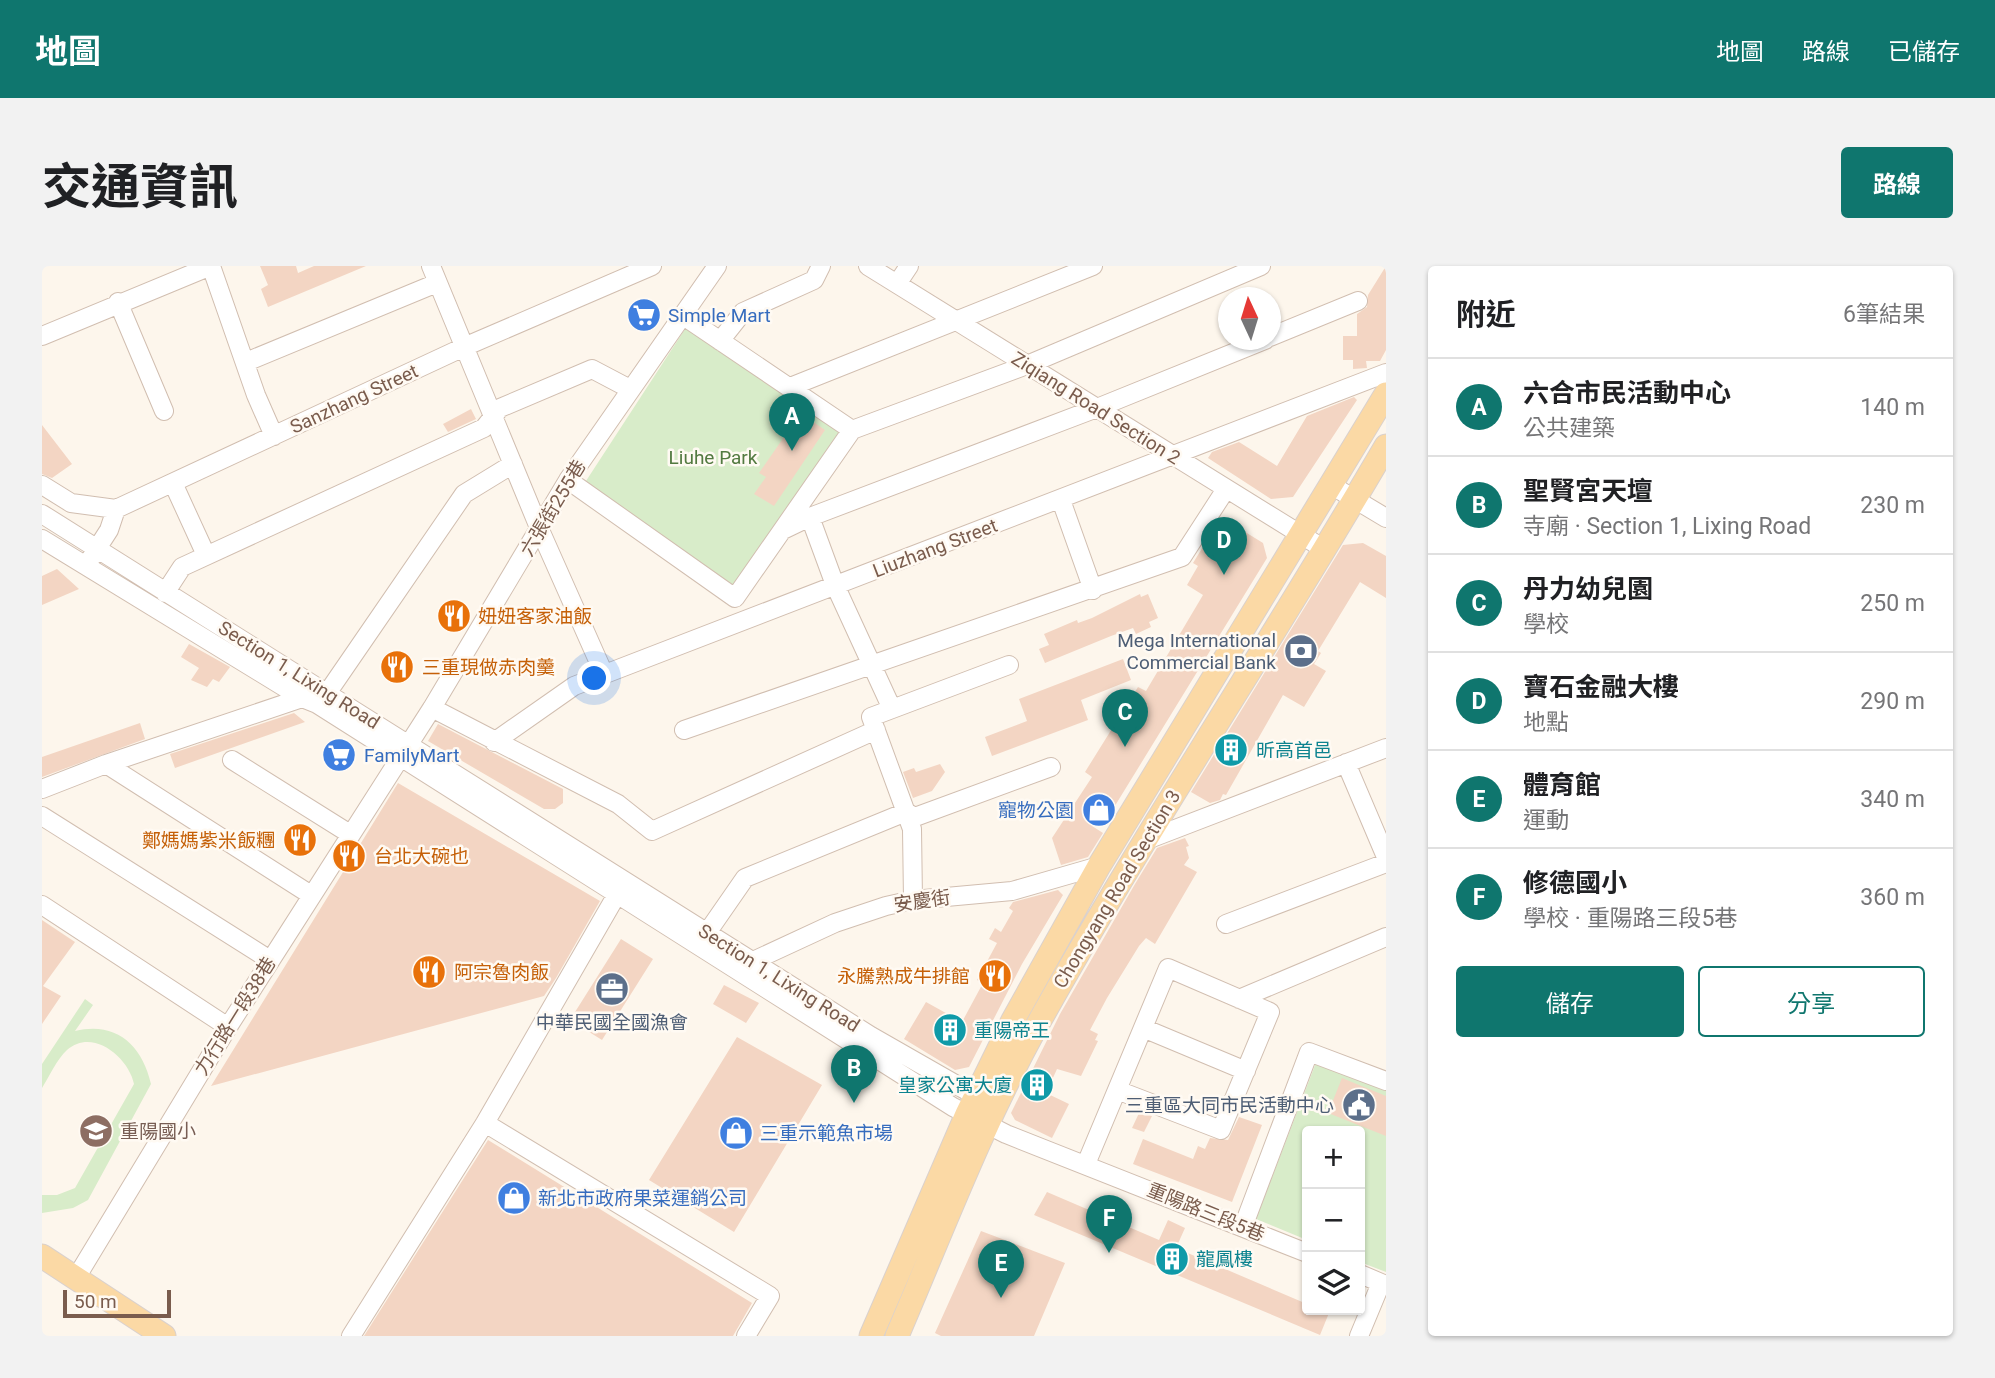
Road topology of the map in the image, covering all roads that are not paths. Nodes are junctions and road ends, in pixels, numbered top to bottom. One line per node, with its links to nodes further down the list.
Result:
1 (211, 266): 12 (street); 20 (street)
2 (652, 266): 18 (street, Sanzhang Street)
3 (717, 266): 13 (street, 六張街255巷)
4 (821, 266): 17 (street)
5 (868, 266): 10 (street, Ziqiang Road Section 2)
6 (909, 266): 10 (street)
7 (1093, 266): 14 (street)
8 (1261, 266): 21 (street)
9 (434, 274): 18 (street); 20 (street)
10 (897, 284): 14 (street, Ziqiang Road Section 2)
11 (1358, 301): 15 (street)
12 (118, 302): 16 (street); 27 (street)
13 (682, 315): 17 (street); 24 (street, 六張街255巷)
14 (953, 319): 21 (street, Ziqiang Road Section 2); 23 (street)
15 (1281, 332)
16 (42, 336)
17 (720, 341): 23 (street)
18 (464, 347): 28 (street); 30 (street, Sanzhang Street)
19 (1240, 350): 26 (street)
20 (246, 362): 30 (street)
21 (1027, 365): 26 (street, Ziqiang Road Section 2); 29 (street)
22 (1386, 373): 32 (street, Liuzhang Street)
23 (790, 387): 29 (street)
24 (630, 389): 28 (street); 34 (street, 六張街255巷)
25 (1386, 394): 37 (main road, Chongyang Road Section 3)
26 (1097, 408): 32 (street, Ziqiang Road Section 2); 43 (street)
27 (164, 411)
28 (492, 418): 33 (street); 51 (street)
29 (852, 430): 46 (street)
30 (274, 436): 35 (street, Sanzhang Street)
31 (1386, 446): 39 (main road, Chongyang Road Section 3)
32 (1174, 456): 38 (street, Ziqiang Road Section 2); 40 (street, Liuzhang Street)
33 (513, 464): 45 (street); 59 (street)
34 (568, 480): 45 (street, 六張街255巷); 46 (street)
35 (173, 483): 41 (street, Sanzhang Street); 51 (street)
36 (42, 485): 41 (street)
37 (1331, 485): 39 (street); 47 (main road, Chongyang Road Section 3)
38 (1226, 489): 47 (street, Ziqiang Road Section 2); 54 (street)
39 (1355, 499): 44 (street); 50 (main road, Chongyang Road Section 3)
40 (1061, 500): 53 (street, Liuzhang Street); 54 (street)
41 (116, 509): 49 (street)
42 (42, 514): 49 (street, Section 1, Lixing Road)
43 (810, 517): 46 (street); 53 (street)
44 (1386, 518)
45 (540, 530): 58 (street); 61 (street, 六張街255巷)
46 (783, 530)
47 (1300, 535): 50 (street, Ziqiang Road Section 2); 80 (main road, Chongyang Road Section 3)
48 (42, 539): 52 (street, Section 1, Lixing Road)
49 (96, 549): 52 (street); 55 (street, Section 1, Lixing Road)
50 (1324, 549): 77 (main road, Chongyang Road Section 3)
51 (206, 555): 55 (street)
52 (86, 565): 60 (street, Section 1, Lixing Road)
53 (835, 585): 57 (street); 58 (street, Liuzhang Street)
54 (1093, 590): 57 (street)
55 (165, 593): 59 (street, Section 1, Lixing Road)
56 (1009, 665): 62 (street)
57 (873, 667): 62 (street); 64 (street)
58 (604, 674): 65 (street, Liuzhang Street)
59 (328, 692): 67 (street, Section 1, Lixing Road)
60 (302, 698): 67 (street, Section 1, Lixing Road); 70 (street)
61 (432, 708): 65 (street); 67 (street, 六張街255巷)
62 (892, 709): 63 (street)
63 (874, 723): 65 (street); 73 (street)
64 (684, 730)
65 (494, 742)
66 (1386, 748): 69 (street)
67 (403, 750): 76 (street, 力行路一段38巷); 82 (street, Section 1, Lixing Road); 87 (street, Section 1, Lixing Road)
68 (232, 760): 76 (street)
69 (1346, 763): 75 (street); 77 (street)
70 (106, 764): 72 (street); 81 (street)
71 (1051, 767): 73 (street)
72 (42, 789)
73 (906, 812): 83 (street); 87 (street)
74 (42, 816): 88 (street)
75 (1381, 830): 78 (street)
76 (350, 834): 81 (street, 力行路一段38巷)
77 (1144, 841): 98 (main road, Chongyang Road Section 3)
78 (1386, 857)
79 (1386, 863): 85 (street)
80 (1099, 866): 83 (street, 安慶街); 96 (main road, Chongyang Road Section 3)
81 (312, 895): 88 (street, 力行路一段38巷)
82 (616, 897): 87 (street, Section 1, Lixing Road); 97 (street)
83 (913, 900): 89 (street, 安慶街)
84 (42, 905): 91 (street)
85 (1226, 924)
86 (1386, 937): 90 (street)
87 (703, 939): 89 (street, Section 1, Lixing Road); 96 (street, Section 1, Lixing Road)
88 (270, 960): 91 (street, 力行路一段38巷)
89 (753, 961): 96 (street, Section 1, Lixing Road)
90 (1240, 999): 92 (street); 93 (street)
91 (228, 1027): 104 (street, 力行路一段38巷)
92 (1143, 1028): 93 (street); 95 (street)
93 (1246, 1071): 95 (street)
94 (1386, 1081): 100 (street)
95 (1117, 1090): 99 (street)
96 (972, 1105): 98 (street); 109 (main road, Chongyang Road Section 3)
97 (485, 1123): 107 (street); 108 (street)
98 (988, 1125): 99 (street, 重陽路三段5巷); 110 (main road, Chongyang Road Section 3)
99 (1086, 1164): 100 (street, 重陽路三段5巷)
100 (1243, 1227): 101 (street, 重陽路三段5巷)
101 (1305, 1252)
102 (42, 1256): 104 (main road)
103 (1365, 1276): 105 (street)
104 (76, 1278): 106 (main road)
105 (1384, 1284): 111 (street)
106 (164, 1336)
107 (351, 1336)
108 (746, 1336)
109 (871, 1336)
110 (897, 1336)
111 (1359, 1336)

